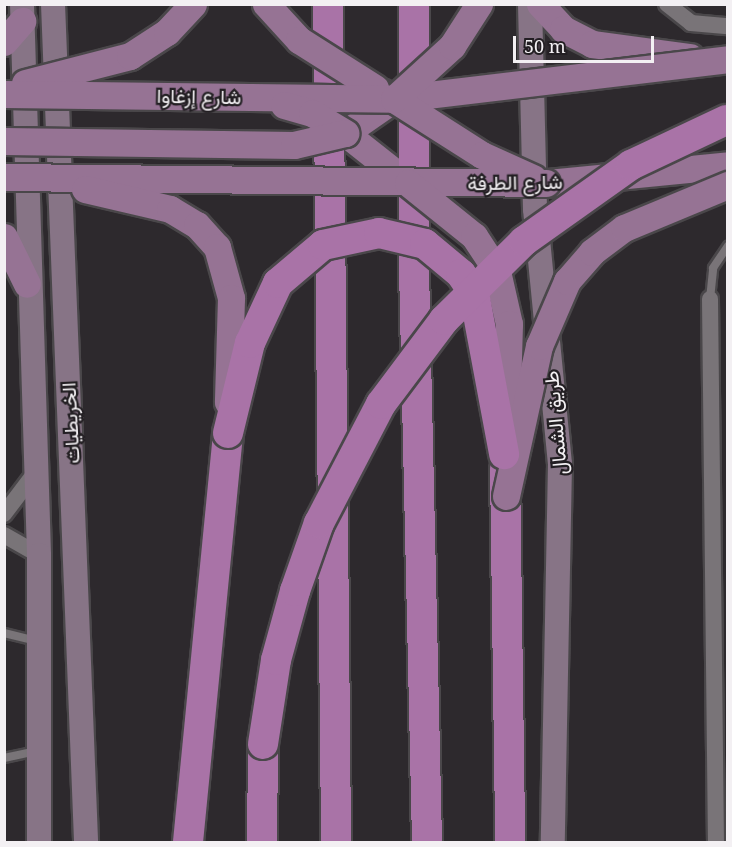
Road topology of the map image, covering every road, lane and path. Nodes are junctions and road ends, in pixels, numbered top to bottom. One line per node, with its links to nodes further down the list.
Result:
1 (53, 4): 43 (main road, الخريطيات)
2 (193, 4): 14 (main road, bridge)
3 (266, 4): 17 (main road, bridge)
4 (328, 4): 46 (highway)
5 (414, 4): 47 (highway)
6 (478, 4): 17 (main road, bridge)
7 (530, 4): 49 (main road, طريق الشمال)
8 (540, 4): 13 (main road, bridge)
9 (667, 4): 11 (street)
10 (22, 13): 12 (main road); 29 (main road, الخريطيات)
11 (728, 26)
12 (4, 42)
13 (728, 59): 17 (main road, bridge)
14 (4, 87)
15 (4, 94): 16 (main road, شارع إزغاوا, bridge)
16 (233, 97): 17 (main road, شارع إزغاوا, bridge); 19 (main road, bridge)
17 (394, 99): 19 (main road); 25 (main road, bridge)
18 (728, 120): 45 (highway, bridge)
19 (345, 133): 20 (main road, bridge); 24 (main road)
20 (4, 141)
21 (728, 165): 25 (main road, شارع الطرفة, bridge)
22 (4, 177): 23 (main road, bridge)
23 (34, 177): 24 (main road, شارع الطرفة, bridge); 31 (main road, bridge)
24 (408, 183): 25 (main road, شارع الطرفة, bridge); 32 (main road, bridge)
25 (546, 183)
26 (728, 185): 34 (main road, bridge)
27 (4, 237): 29 (main road)
28 (728, 246): 30 (lane)
29 (27, 284): 33 (main road, الخريطيات)
30 (710, 299): 50 (street)
31 (228, 433): 32 (highway, bridge); 44 (highway)
32 (504, 454): 34 (highway, bridge)
33 (36, 472): 35 (street, الخريطيات); 37 (main road, الخريطيات)
34 (506, 496): 48 (highway)
35 (4, 514)
36 (4, 535): 37 (street)
37 (39, 555): 39 (main road, الخريطيات)
38 (4, 633): 39 (lane)
39 (37, 642): 40 (main road, الخريطيات)
40 (40, 750): 41 (lane); 42 (main road, الخريطيات)
41 (4, 758)
42 (39, 843)
43 (86, 843)
44 (188, 843)
45 (262, 843)
46 (336, 843)
47 (427, 843)
48 (510, 843)
49 (553, 843)
50 (716, 843)

